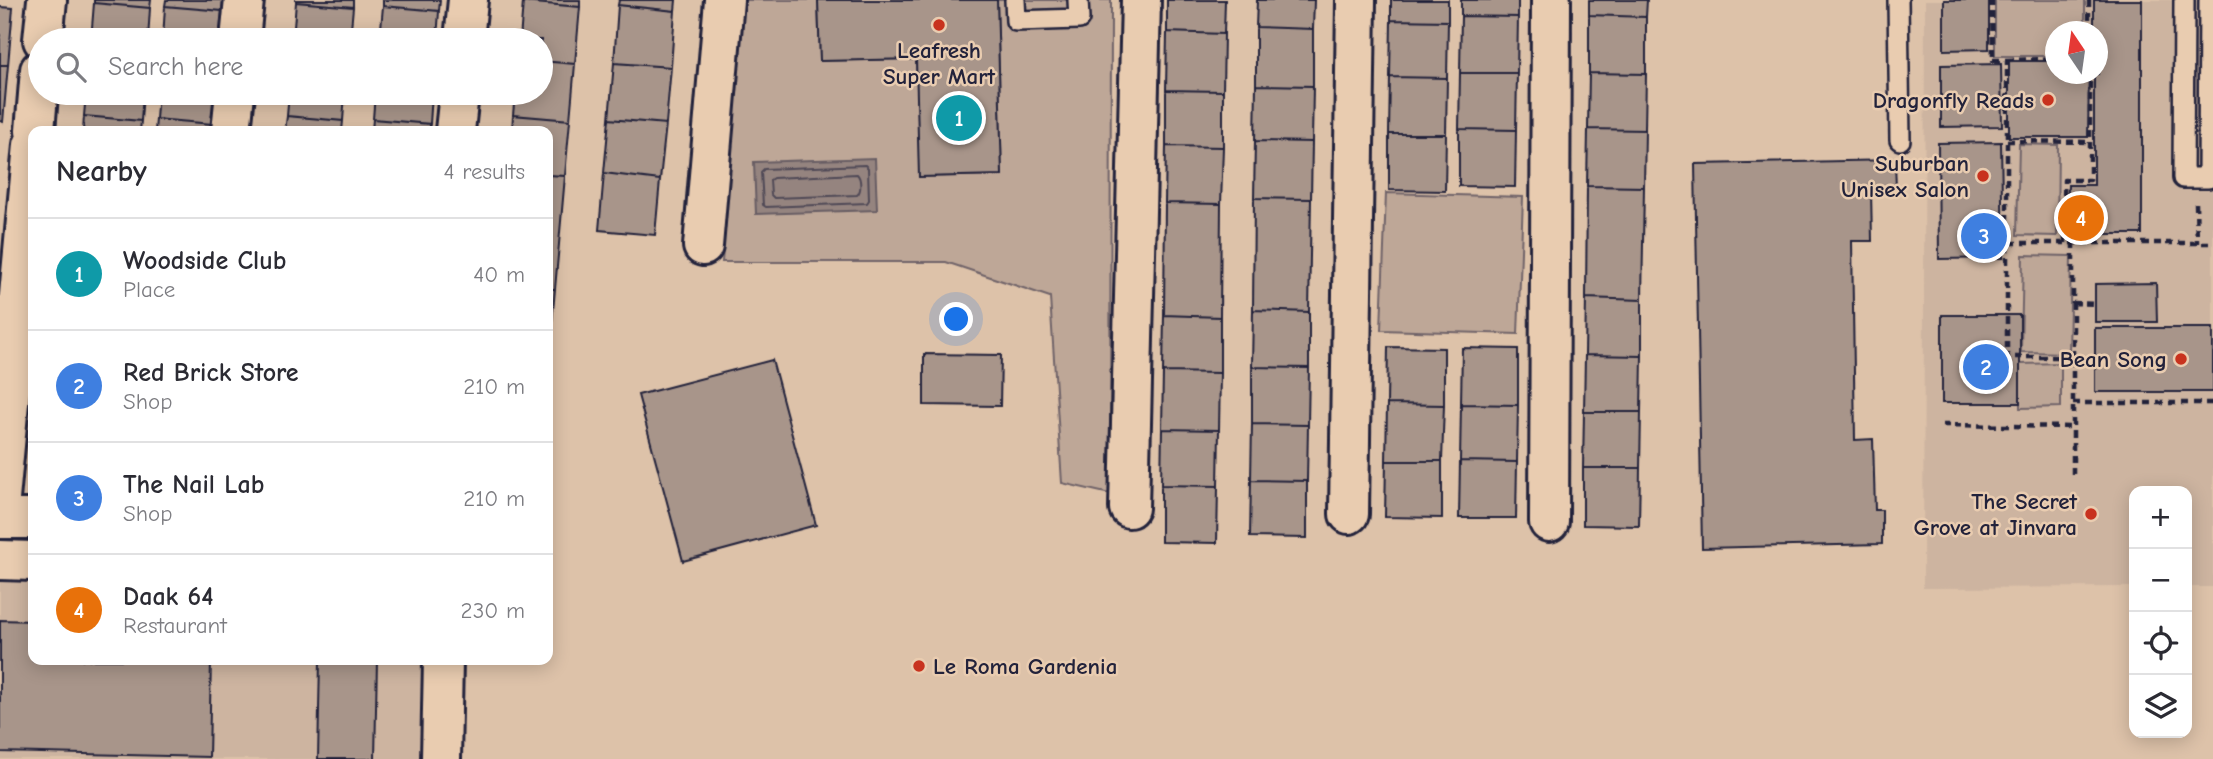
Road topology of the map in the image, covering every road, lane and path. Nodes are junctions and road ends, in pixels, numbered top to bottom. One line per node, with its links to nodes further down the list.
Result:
1 (47, 0): 16 (street)
2 (244, 0): 17 (street)
3 (468, 0): 18 (street)
4 (724, 0): 38 (street)
5 (1016, 0): 6 (lane)
6 (1078, 0)
7 (1141, 0): 48 (street)
8 (1356, 0): 49 (street)
9 (1551, 0): 52 (street)
10 (1898, 0): 28 (lane)
11 (1993, 0): 20 (path)
12 (2089, 0): 15 (path)
13 (2184, 0): 31 (lane)
14 (2208, 0): 31 (lane)
15 (2089, 21)
16 (44, 28)
17 (241, 28)
18 (465, 28)
19 (2045, 59): 20 (path)
20 (2007, 60): 29 (path)
21 (2090, 84): 30 (path)
22 (37, 105): 25 (street)
23 (233, 105): 26 (street)
24 (458, 105): 27 (street)
25 (34, 126)
26 (231, 126)
27 (456, 126)
28 (1899, 140)
29 (2007, 141): 30 (path); 33 (path)
30 (2090, 142): 34 (path)
31 (2196, 178): 37 (path)
32 (28, 199): 47 (street)
33 (2007, 243): 34 (path); 41 (path)
34 (2064, 243): 36 (path)
35 (2213, 243): 37 (path)
36 (2073, 244): 37 (path); 39 (path)
37 (2197, 244)
38 (703, 246)
39 (2073, 303): 40 (path); 41 (path)
40 (2096, 304)
41 (2073, 357): 43 (path)
42 (2213, 403): 43 (path)
43 (2073, 404): 45 (path)
44 (1942, 425): 45 (path)
45 (2073, 427): 46 (path)
46 (2073, 474)
47 (0, 499)
48 (1129, 508)
49 (1349, 514)
50 (0, 519): 51 (street)
51 (28, 519)
52 (1549, 522)
53 (0, 560): 54 (street)
54 (28, 561)
55 (443, 665): 56 (street)
56 (441, 759)

